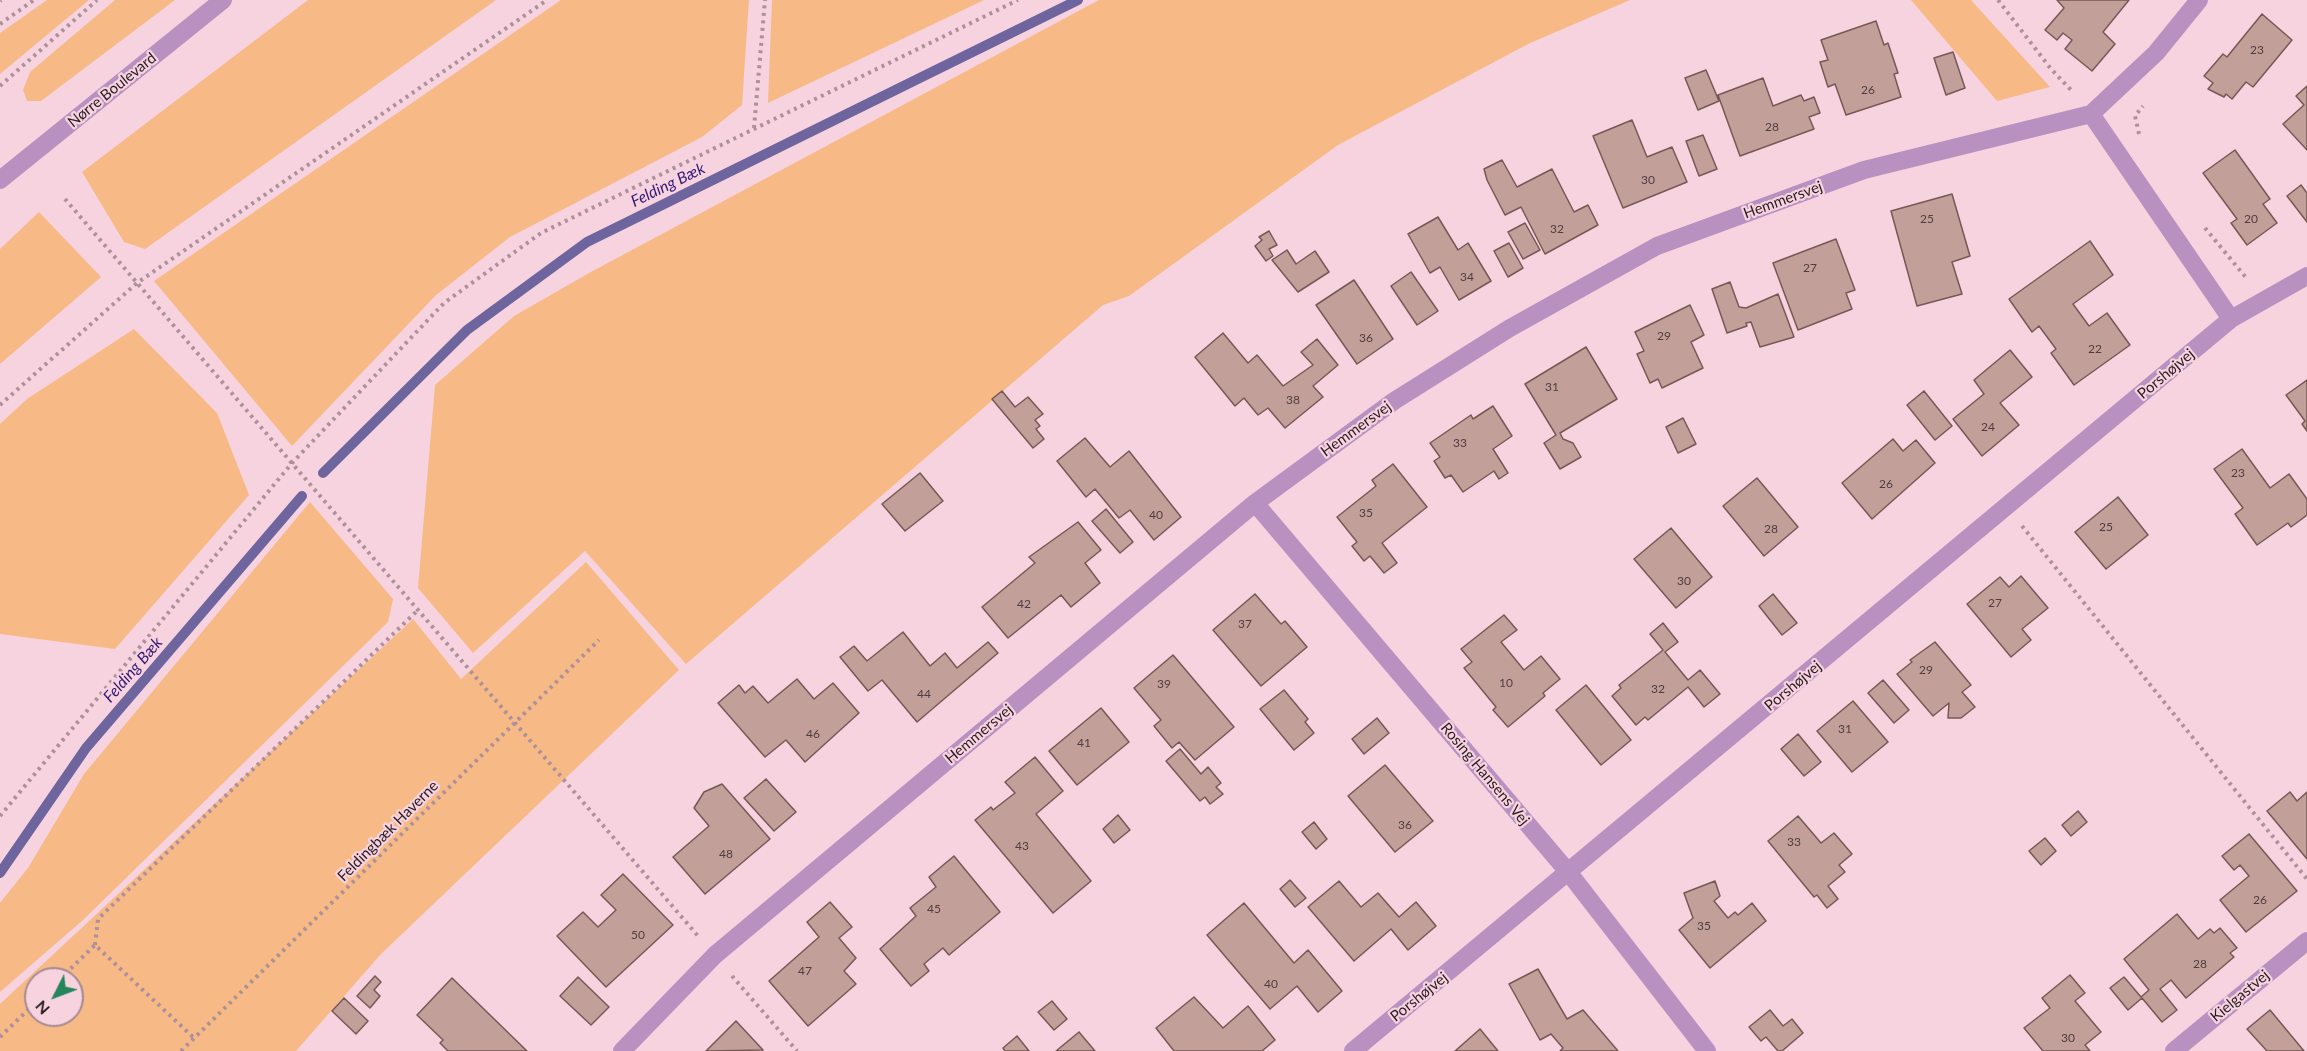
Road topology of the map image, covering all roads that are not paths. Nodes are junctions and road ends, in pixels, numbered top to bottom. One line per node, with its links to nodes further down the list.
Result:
1 (224, 0): 4 (street, Nørre Boulevard)
2 (2199, 0): 3 (street, Hemmersvej)
3 (2091, 114): 6 (street); 7 (street, Hemmersvej)
4 (0, 180)
5 (2307, 276): 6 (street, Porshøjvej)
6 (2231, 319): 8 (street, Porshøjvej)
7 (1255, 503): 8 (street, Rosing Hansens Vej); 10 (street, Hemmersvej)
8 (1569, 873): 11 (street, Porshøjvej); 12 (street, Rosing Hansens Vej)
9 (2307, 940): 13 (street, Kielgastvej)
10 (622, 1051)
11 (1353, 1051)
12 (1707, 1051)
13 (2174, 1051)

